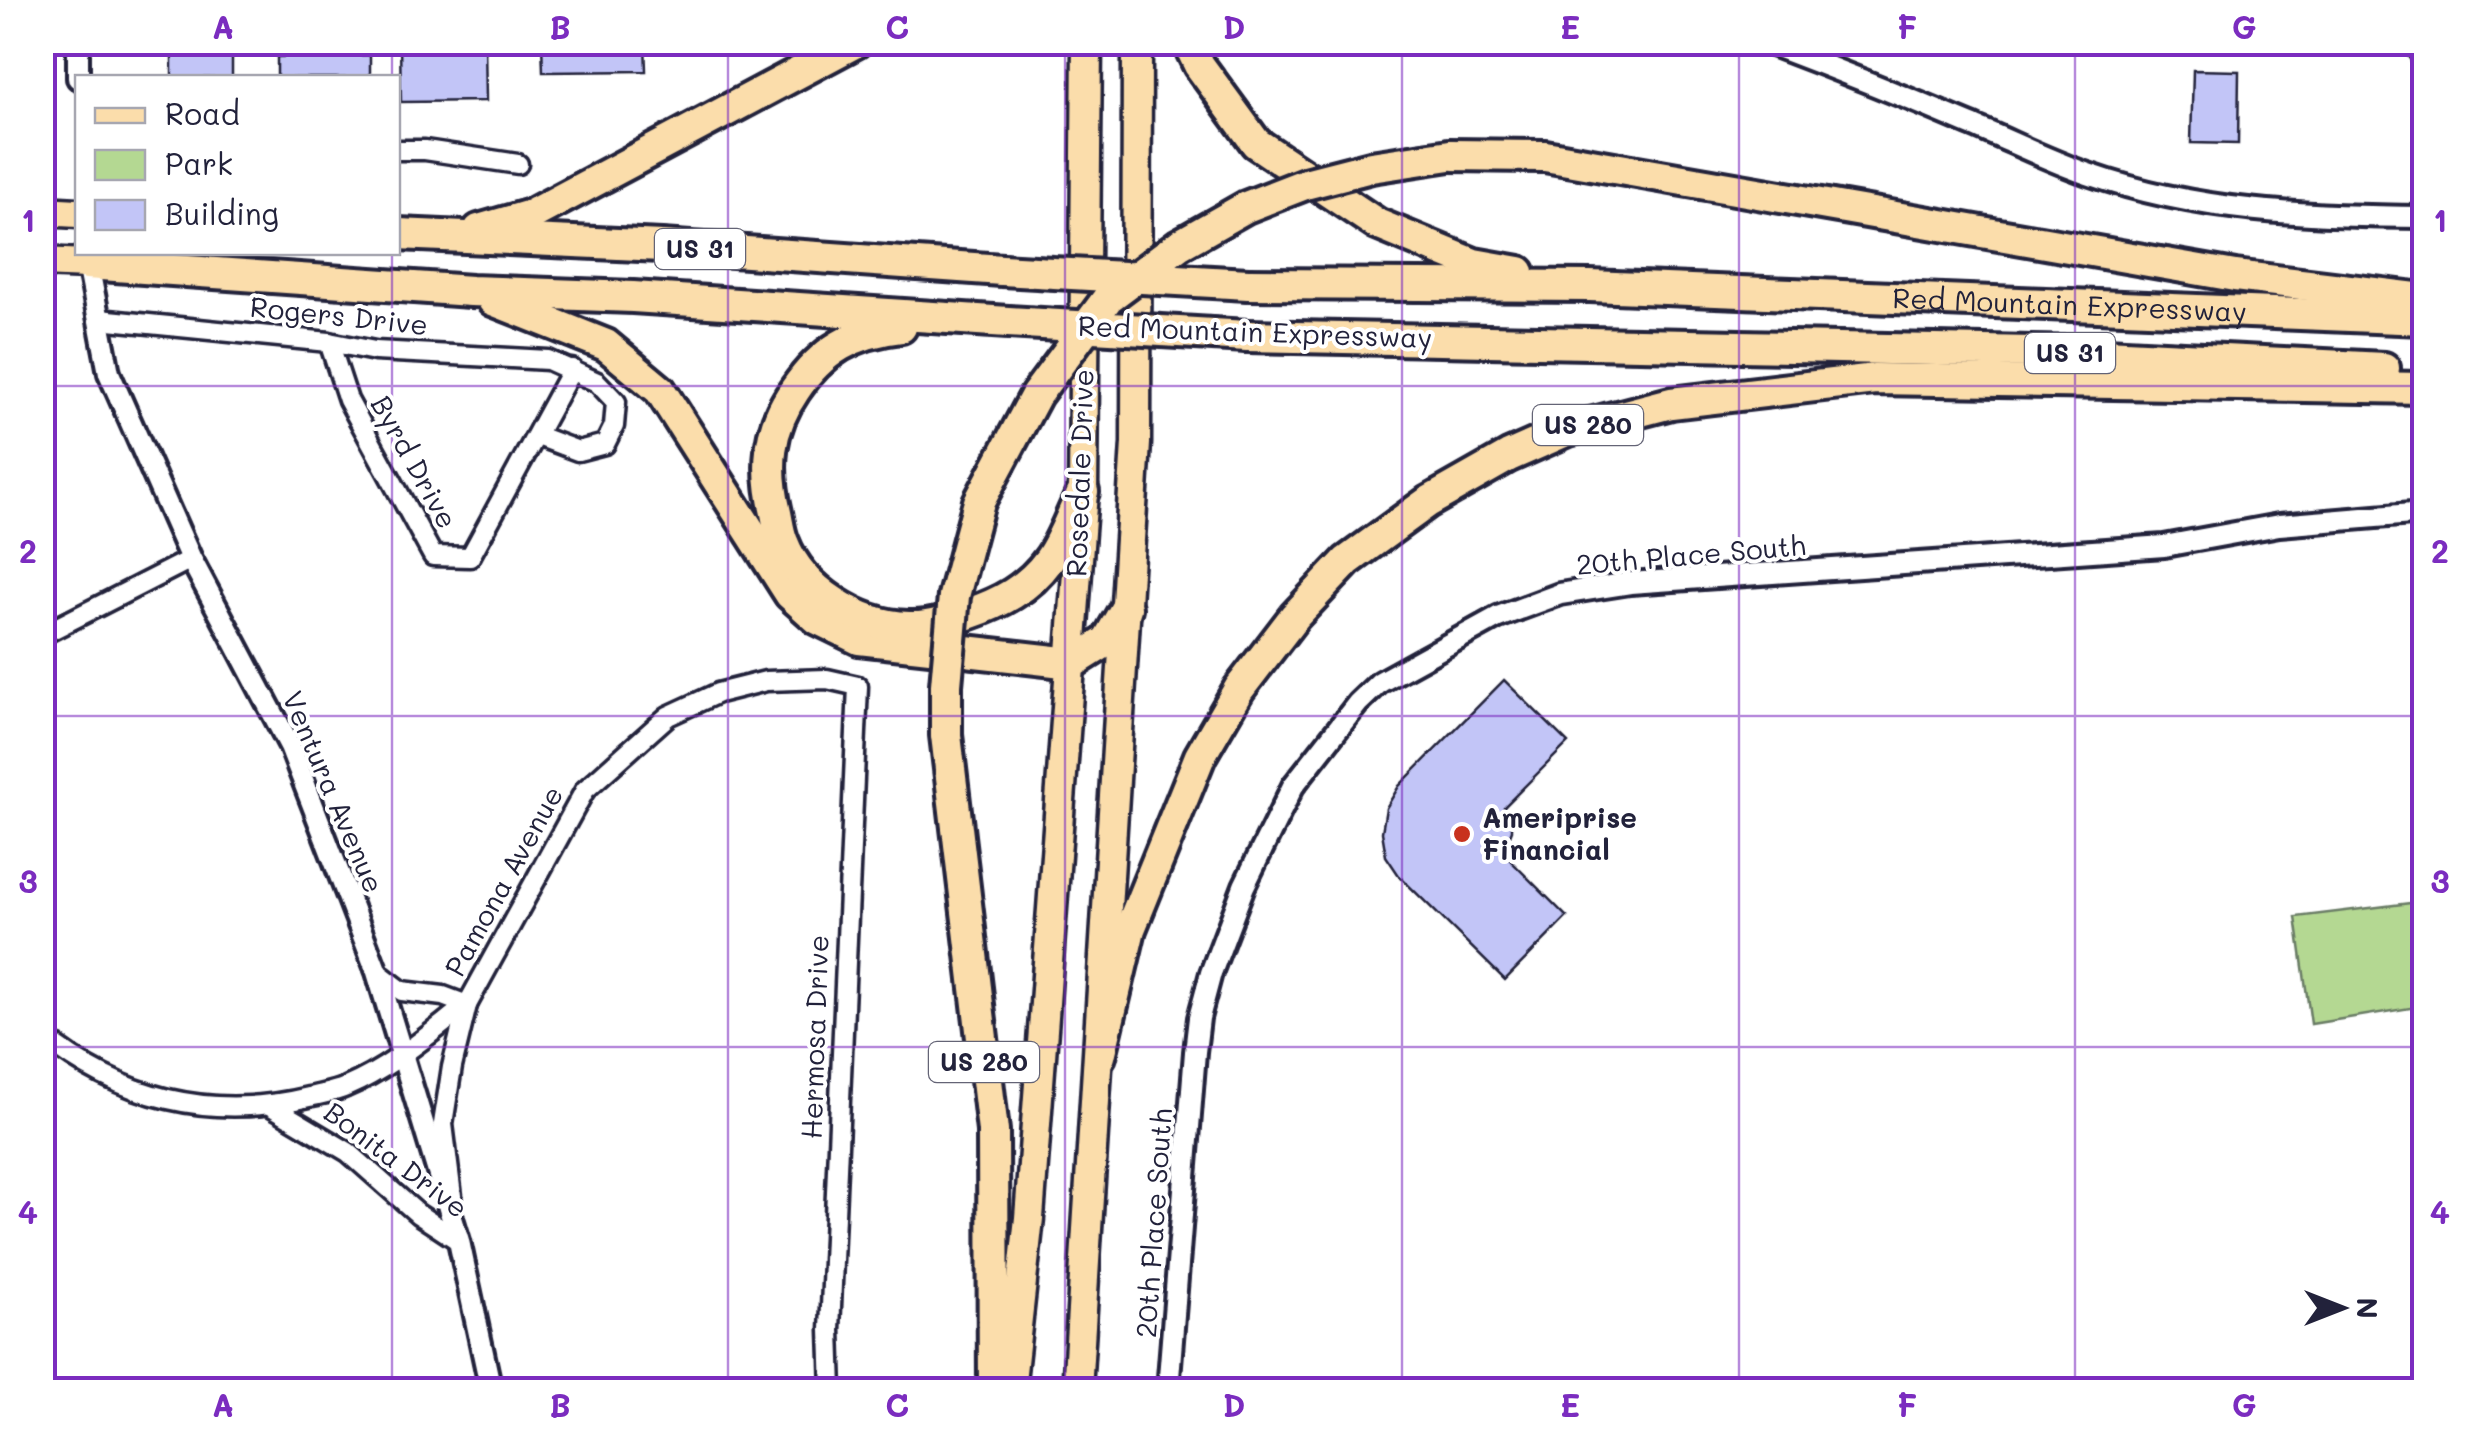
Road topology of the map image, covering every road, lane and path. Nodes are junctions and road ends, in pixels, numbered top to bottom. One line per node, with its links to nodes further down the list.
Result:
1 (78, 42): 7 (street)
2 (856, 42): 14 (highway)
3 (1088, 42): 28 (main road, Rosedale Drive)
4 (1137, 42): 31 (main road, Rosedale Drive)
5 (1188, 42): 17 (highway)
6 (1764, 42): 12 (street)
7 (78, 75)
8 (400, 150): 9 (street)
9 (518, 164)
10 (42, 211): 11 (main road)
11 (75, 212)
12 (2424, 217)
13 (400, 234): 14 (highway, Red Mountain Expressway / US 31)
14 (456, 237): 17 (highway, Red Mountain Expressway / US 31, bridge)
15 (86, 258): 16 (main road, US 31); 18 (highway, Red Mountain Expressway / US 31); 20 (street, Ventura Avenue)
16 (42, 262)
17 (1590, 286): 21 (highway, Red Mountain Expressway / US 31)
18 (471, 291): 22 (highway, Red Mountain Expressway / US 31); 33 (highway)
19 (2424, 299): 44 (highway, US 280, bridge)
20 (98, 319): 23 (street, Rogers Drive); 30 (street, Ventura Avenue)
21 (2424, 319)
22 (975, 320): 25 (highway, Red Mountain Expressway / US 31, bridge); 28 (highway)
23 (329, 342): 24 (street, Rogers Drive); 27 (street, Byrd Drive)
24 (572, 369): 27 (street, Byrd Drive); 27 (street)
25 (2424, 370)
26 (2424, 388): 39 (highway, US 280)
27 (538, 436)
28 (1082, 492): 33 (main road, Rosedale Drive)
29 (2424, 513): 47 (street, 20th Place South)
30 (191, 559): 32 (street); 35 (street, Ventura Avenue)
31 (1126, 608): 33 (highway); 39 (main road, Rosedale Drive)
32 (42, 635)
33 (1072, 663): 45 (main road, Rosedale Drive)
34 (858, 686): 36 (street, Pamona Avenue); 43 (street, Hermosa Drive)
35 (377, 972): 36 (street, Pamona Avenue); 38 (street, Ventura Avenue)
36 (468, 1005): 38 (street, Pamona Avenue); 41 (street, Pamona Avenue)
37 (42, 1035): 40 (street, Bonita Drive)
38 (401, 1056): 40 (street, Bonita Drive); 41 (street, Ventura Avenue)
39 (1100, 1056): 46 (main road, US 280)
40 (271, 1106): 41 (street, Bonita Drive)
41 (458, 1241): 42 (street, Bonita Drive)
42 (491, 1390)
43 (832, 1390)
44 (994, 1390)
45 (1010, 1390)
46 (1078, 1390)
47 (1168, 1390)

